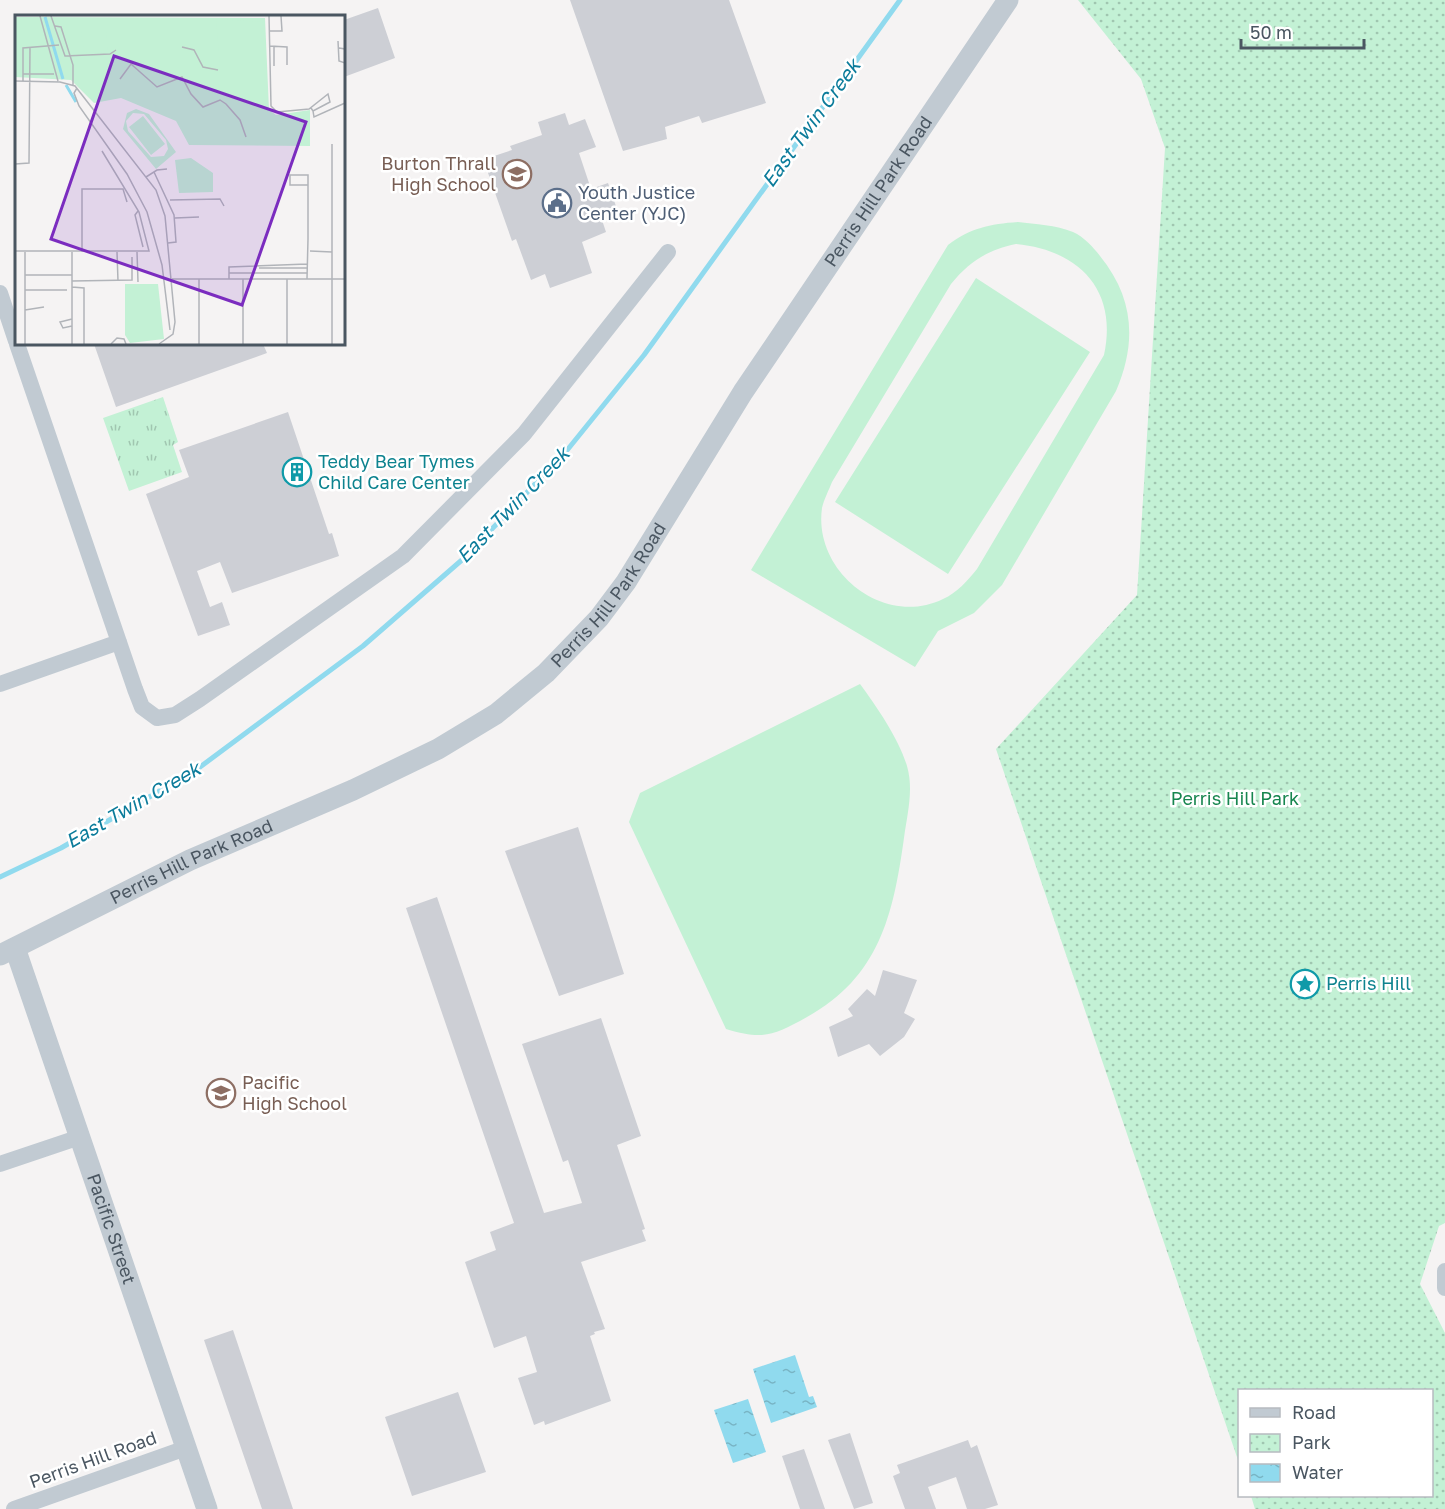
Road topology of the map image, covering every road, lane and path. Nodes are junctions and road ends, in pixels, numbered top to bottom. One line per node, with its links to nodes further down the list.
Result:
1 (1008, 0): 8 (street, Perris Hill Park Road)
2 (668, 252): 6 (street)
3 (0, 293): 4 (street)
4 (15, 336)
5 (18, 345): 6 (street)
6 (119, 642): 7 (street)
7 (0, 684)
8 (8, 951): 9 (street, Pacific Street)
9 (80, 1137): 10 (street); 13 (street, Pacific Street)
10 (0, 1164)
11 (1445, 1271): 12 (street)
12 (1445, 1288)
13 (186, 1448): 14 (street, Perris Hill Road); 15 (street, Pacific Street)
14 (15, 1509)
15 (207, 1509)

